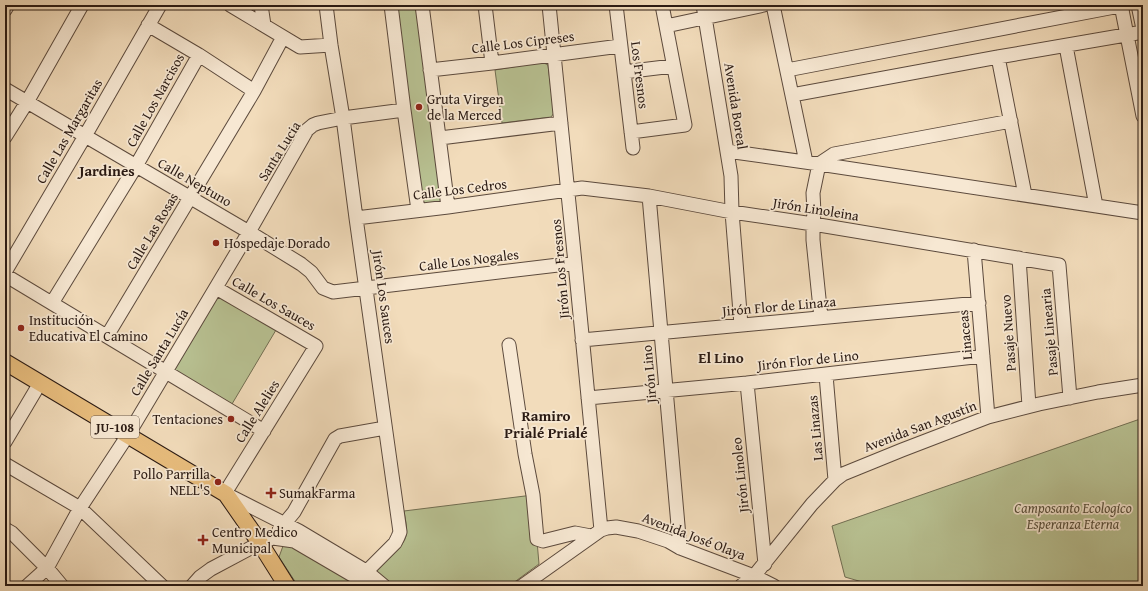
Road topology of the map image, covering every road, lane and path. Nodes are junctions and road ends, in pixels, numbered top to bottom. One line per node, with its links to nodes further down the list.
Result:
1 (8, 5): 17 (street)
2 (82, 5): 40 (street)
3 (160, 5): 19 (street, Calle Las Margaritas)
4 (230, 5): 20 (street)
5 (261, 5): 20 (street)
6 (326, 5): 26 (street, Jirón Los Sauces)
7 (391, 5): 41 (street)
8 (422, 5): 34 (street)
9 (485, 5): 32 (street)
10 (549, 5): 29 (street, Jirón Los Fresnos)
11 (616, 5): 27 (street, Los Fresnos)
12 (662, 5): 21 (street)
13 (764, 5): 18 (street)
14 (773, 5): 35 (street)
15 (1123, 5): 24 (street); 35 (street)
16 (1138, 5): 22 (street)
17 (5, 10)
18 (704, 11): 21 (street); 51 (street, Avenida Boreal)
19 (148, 25): 30 (street); 47 (street, Calle Las Margaritas)
20 (264, 25): 25 (street)
21 (666, 26): 33 (street)
22 (1143, 29)
23 (1143, 32): 24 (street)
24 (1128, 35): 28 (street); 42 (street)
25 (283, 37): 26 (street); 38 (street, Calle Las Rosas)
26 (331, 44): 43 (street, Jirón Los Sauces)
27 (620, 46): 29 (street, Calle Los Cipreses); 36 (street, Los Fresnos)
28 (1066, 46): 31 (street); 58 (street)
29 (554, 54): 32 (street, Calle Los Cipreses); 45 (street, Jirón Los Fresnos)
30 (199, 55): 38 (street); 53 (street, Calle Los Narcisos)
31 (998, 57): 39 (street); 44 (street)
32 (492, 63): 34 (street, Calle Los Cipreses)
33 (674, 66): 36 (street); 46 (street)
34 (430, 70): 49 (street)
35 (787, 70): 39 (street)
36 (624, 72): 46 (street, Los Fresnos)
37 (5, 90): 40 (street, Calle Neptuno)
38 (254, 91): 57 (street, Calle Las Rosas)
39 (792, 95): 52 (street)
40 (27, 102): 47 (street, Calle Neptuno); 48 (street)
41 (404, 110): 43 (street, Santa Lucia); 60 (street)
42 (1143, 116)
43 (343, 118): 63 (street, Jirón Los Sauces); 65 (street, Santa Lucia)
44 (1011, 121): 52 (street); 55 (street)
45 (561, 124): 49 (street); 54 (street, Jirón Los Fresnos)
46 (631, 132): 50 (street, Los Fresnos)
47 (85, 136): 53 (street, Calle Neptuno); 70 (street, Calle Las Margaritas)
48 (5, 137)
49 (440, 138): 59 (street)
50 (633, 148)
51 (727, 151): 52 (street); 61 (street, Avenida Boreal)
52 (812, 163): 55 (street); 64 (street)
53 (136, 166): 57 (street, Calle Neptuno); 73 (street, Calle Los Narcisos)
54 (568, 190): 56 (street, Jirón Linoleina); 59 (street, Calle Los Cedros); 68 (street, Jirón Los Fresnos)
55 (1025, 195): 58 (street)
56 (649, 196): 61 (street, Jirón Linoleina); 77 (street, Jirón Lino)
57 (190, 197): 65 (street, Calle Neptuno); 78 (street, Calle Las Rosas)
58 (1096, 206): 62 (street)
59 (448, 207): 60 (street, Calle Los Cedros)
60 (418, 210): 63 (street, Calle Los Cedros)
61 (732, 212): 64 (street, Jirón Linoleina); 76 (street)
62 (1143, 213)
63 (356, 218): 72 (street, Jirón Los Sauces)
64 (813, 224): 66 (street, Jirón Linoleina); 75 (street)
65 (249, 232): 71 (street, Calle Santa Lucía); 72 (street, Calle Neptuno)
66 (974, 250): 67 (street, Jirón Linoleina); 74 (street, Linaceas)
67 (1019, 258): 69 (street, Jirón Linoleina); 92 (street, Pasaje Nuevo)
68 (575, 263): 72 (street, Calle Los Nogales); 79 (street, Jirón Los Fresnos)
69 (1059, 265): 91 (street, Pasaje Linearia)
70 (5, 273): 73 (street)
71 (216, 288): 81 (street, Calle Los Sauces); 84 (street, Calle Santa Lucía)
72 (367, 288): 94 (street, Jirón Los Sauces)
73 (52, 303): 78 (street)
74 (979, 303): 75 (street, Jirón Flor de Linaza); 82 (street, Linaceas)
75 (821, 318): 76 (street, Jirón Flor de Linaza)
76 (741, 325): 77 (street, Jirón Flor de Linaza)
77 (661, 333): 79 (street, Jirón Flor de Linaza); 89 (street, Jirón Lino)
78 (107, 336): 84 (street)
79 (582, 340): 90 (street, Jirón Los Fresnos)
80 (509, 345): 104 (street)
81 (316, 346): 95 (street, Calle Alelies)
82 (983, 356): 85 (street, Jirón Flor de Lino); 93 (street, Linaceas)
83 (5, 362): 86 (main road, JU-108)
84 (165, 372): 95 (street); 96 (street, Calle Santa Lucía)
85 (826, 374): 87 (street, Jirón Flor de Lino); 99 (street, Las Linazas)
86 (40, 383): 96 (main road, JU-108); 97 (street)
87 (747, 383): 89 (street, Jirón Flor de Lino); 107 (street, Jirón Linoleo)
88 (1143, 385): 91 (street, Avenida San Agustín)
89 (667, 391): 90 (street, Jirón Flor de Lino); 106 (street, Jirón Lino)
90 (588, 398): 104 (street, Jirón Los Fresnos)
91 (1070, 398): 92 (street, Avenida San Agustín)
92 (1029, 406): 93 (street, Avenida San Agustín)
93 (988, 417): 99 (street, Avenida San Agustín)
94 (385, 428): 102 (street); 110 (street, Jirón Los Sauces)
95 (264, 432): 100 (street, Calle Alelies)
96 (128, 435): 100 (main road, JU-108); 101 (street, Calle Santa Lucía)
97 (5, 442)
98 (5, 464): 101 (street)
99 (835, 480): 107 (street, Avenida San Agustín)
100 (225, 494): 102 (street); 105 (main road, JU-108)
101 (80, 508): 108 (street, Calle Santa Lucía); 113 (street)
102 (284, 523): 105 (street); 110 (street)
103 (5, 528): 108 (street)
104 (596, 534): 106 (street, Avenida José Olaya); 117 (street)
105 (266, 540): 110 (street); 114 (street); 115 (main road, JU-108)
106 (680, 548): 109 (street, Avenida José Olaya)
107 (765, 564): 109 (street, Avenida San Agustín)
108 (47, 568): 111 (street, Calle Santa Lucía); 112 (street)
109 (754, 576): 118 (street, Avenida San Agustín); 119 (street, Avenida José Olaya)
110 (364, 579): 116 (street)
111 (27, 586)
112 (62, 586)
113 (162, 586)
114 (192, 586)
115 (287, 586)
116 (384, 586)
117 (522, 586)
118 (741, 586)
119 (774, 586)

